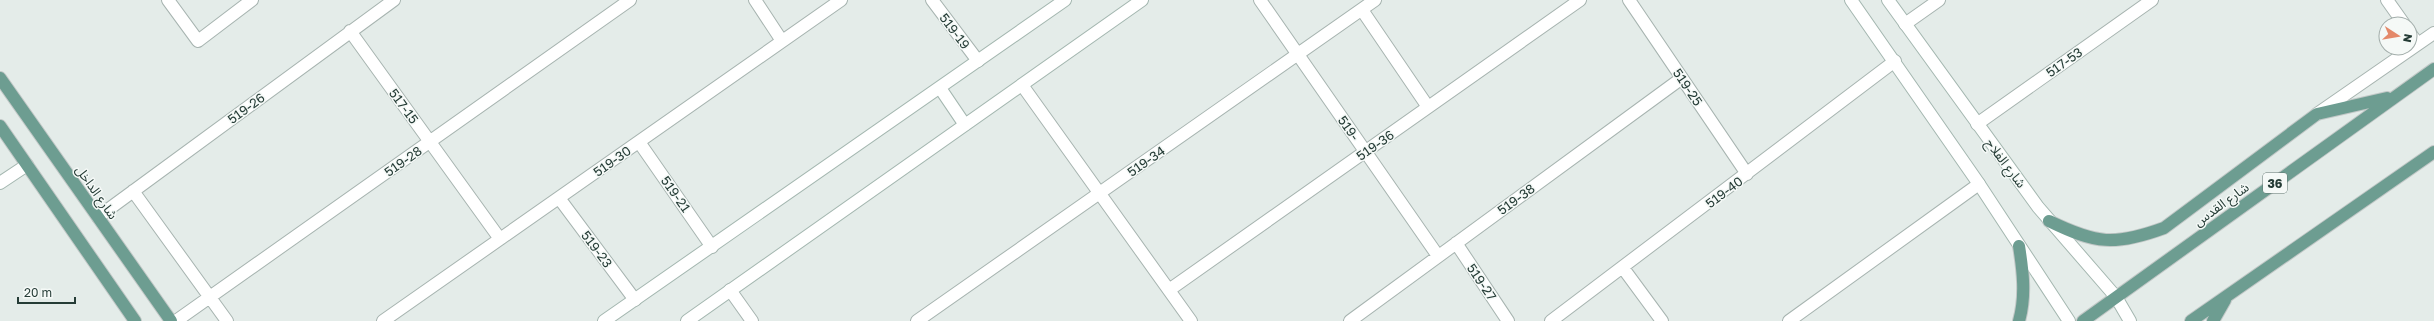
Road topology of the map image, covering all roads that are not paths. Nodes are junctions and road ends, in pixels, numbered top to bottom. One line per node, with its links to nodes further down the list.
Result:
1 (168, 0): 2 (street)
2 (252, 0)
3 (394, 0): 22 (street, 519-26)
4 (630, 0): 41 (street, 519-28)
5 (755, 0): 24 (street)
6 (841, 0): 24 (street, 519-30)
7 (932, 0): 28 (street, 519-19)
8 (1065, 0): 28 (street)
9 (1142, 0): 33 (street)
10 (1260, 0): 26 (street, 519-)
11 (1375, 0): 19 (street, 519-34)
12 (1580, 0): 36 (street, 519-36)
13 (1629, 0): 32 (street, 519-25)
14 (1851, 0): 29 (street)
15 (1888, 0): 21 (street, شارع الفلاح)
16 (1939, 0): 21 (street)
17 (2152, 0): 38 (street, 517-53)
18 (2387, 0): 20 (street)
19 (1362, 10): 26 (street, 519-34); 36 (street)
20 (2398, 16)
21 (1905, 24): 38 (street, شارع الفلاح)
22 (350, 31): 41 (street, 517-15); 49 (street, 519-26)
23 (2434, 33): 25 (street)
24 (782, 41): 42 (street, 519-30)
25 (2418, 44)
26 (1298, 54): 43 (street, 519-); 50 (street, 519-34)
27 (2401, 56): 37 (street)
28 (978, 61): 34 (street)
29 (1894, 61): 46 (street, 519-40); 48 (street)
30 (2434, 69): 35 (main road, شارع القدس / 36)
31 (0, 78): 52 (main road, شارع الداخل)
32 (1682, 78): 46 (street, 519-25); 55 (street, 519-38)
33 (1022, 85): 39 (street); 50 (street)
34 (940, 88): 39 (street); 57 (street)
35 (2393, 97): 37 (main road); 63 (main road, شارع القدس / 36)
36 (1428, 107): 43 (street, 519-36)
37 (2316, 114): 53 (main road)
38 (1977, 124): 53 (street, شارع الفلاح)
39 (965, 125): 60 (street)
40 (0, 126): 45 (main road)
41 (430, 142): 54 (street, 517-15); 62 (street, 519-28)
42 (640, 142): 51 (street, 519-30); 57 (street, 519-21)
43 (1366, 151): 58 (street, 519-); 61 (street, 519-36)
44 (2434, 152): 64 (main road)
45 (27, 165): 47 (street); 66 (main road)
46 (1747, 174): 59 (street, 519-40)
47 (0, 183)
48 (1979, 184): 56 (street); 80 (street)
49 (133, 191): 52 (street, 519-26); 62 (street)
50 (1101, 192): 61 (street); 74 (street, 519-34)
51 (560, 198): 54 (street, 519-30); 65 (street, 519-23)
52 (98, 217): 67 (main road, شارع الداخل)
53 (2049, 221): 63 (street, شارع الفلاح)
54 (500, 239): 70 (street, 519-30)
55 (1456, 243): 58 (street, 519-38); 77 (street, 519-27)
56 (2019, 246): 81 (main road); 82 (street)
57 (712, 247): 65 (street)
58 (1438, 256): 76 (street, 519-38)
59 (1623, 268): 78 (street, 519-40); 79 (street)
60 (730, 290): 72 (street); 73 (street)
61 (1169, 290): 75 (street)
62 (210, 297): 68 (street, 519-28); 69 (street)
63 (2116, 297): 83 (main road, شارع القدس / 36); 84 (street, شارع الفلاح)
64 (2227, 297): 85 (main road); 86 (main road)
65 (635, 300): 71 (street)
66 (136, 321)
67 (171, 321)
68 (176, 321)
69 (226, 321)
70 (383, 321)
71 (604, 321)
72 (686, 321)
73 (752, 321)
74 (916, 321)
75 (1190, 321)
76 (1350, 321)
77 (1508, 321)
78 (1552, 321)
79 (1662, 321)
80 (1789, 321)
81 (2019, 321)
82 (2068, 321)
83 (2083, 321)
84 (2130, 321)
85 (2191, 321)
86 (2213, 321)

